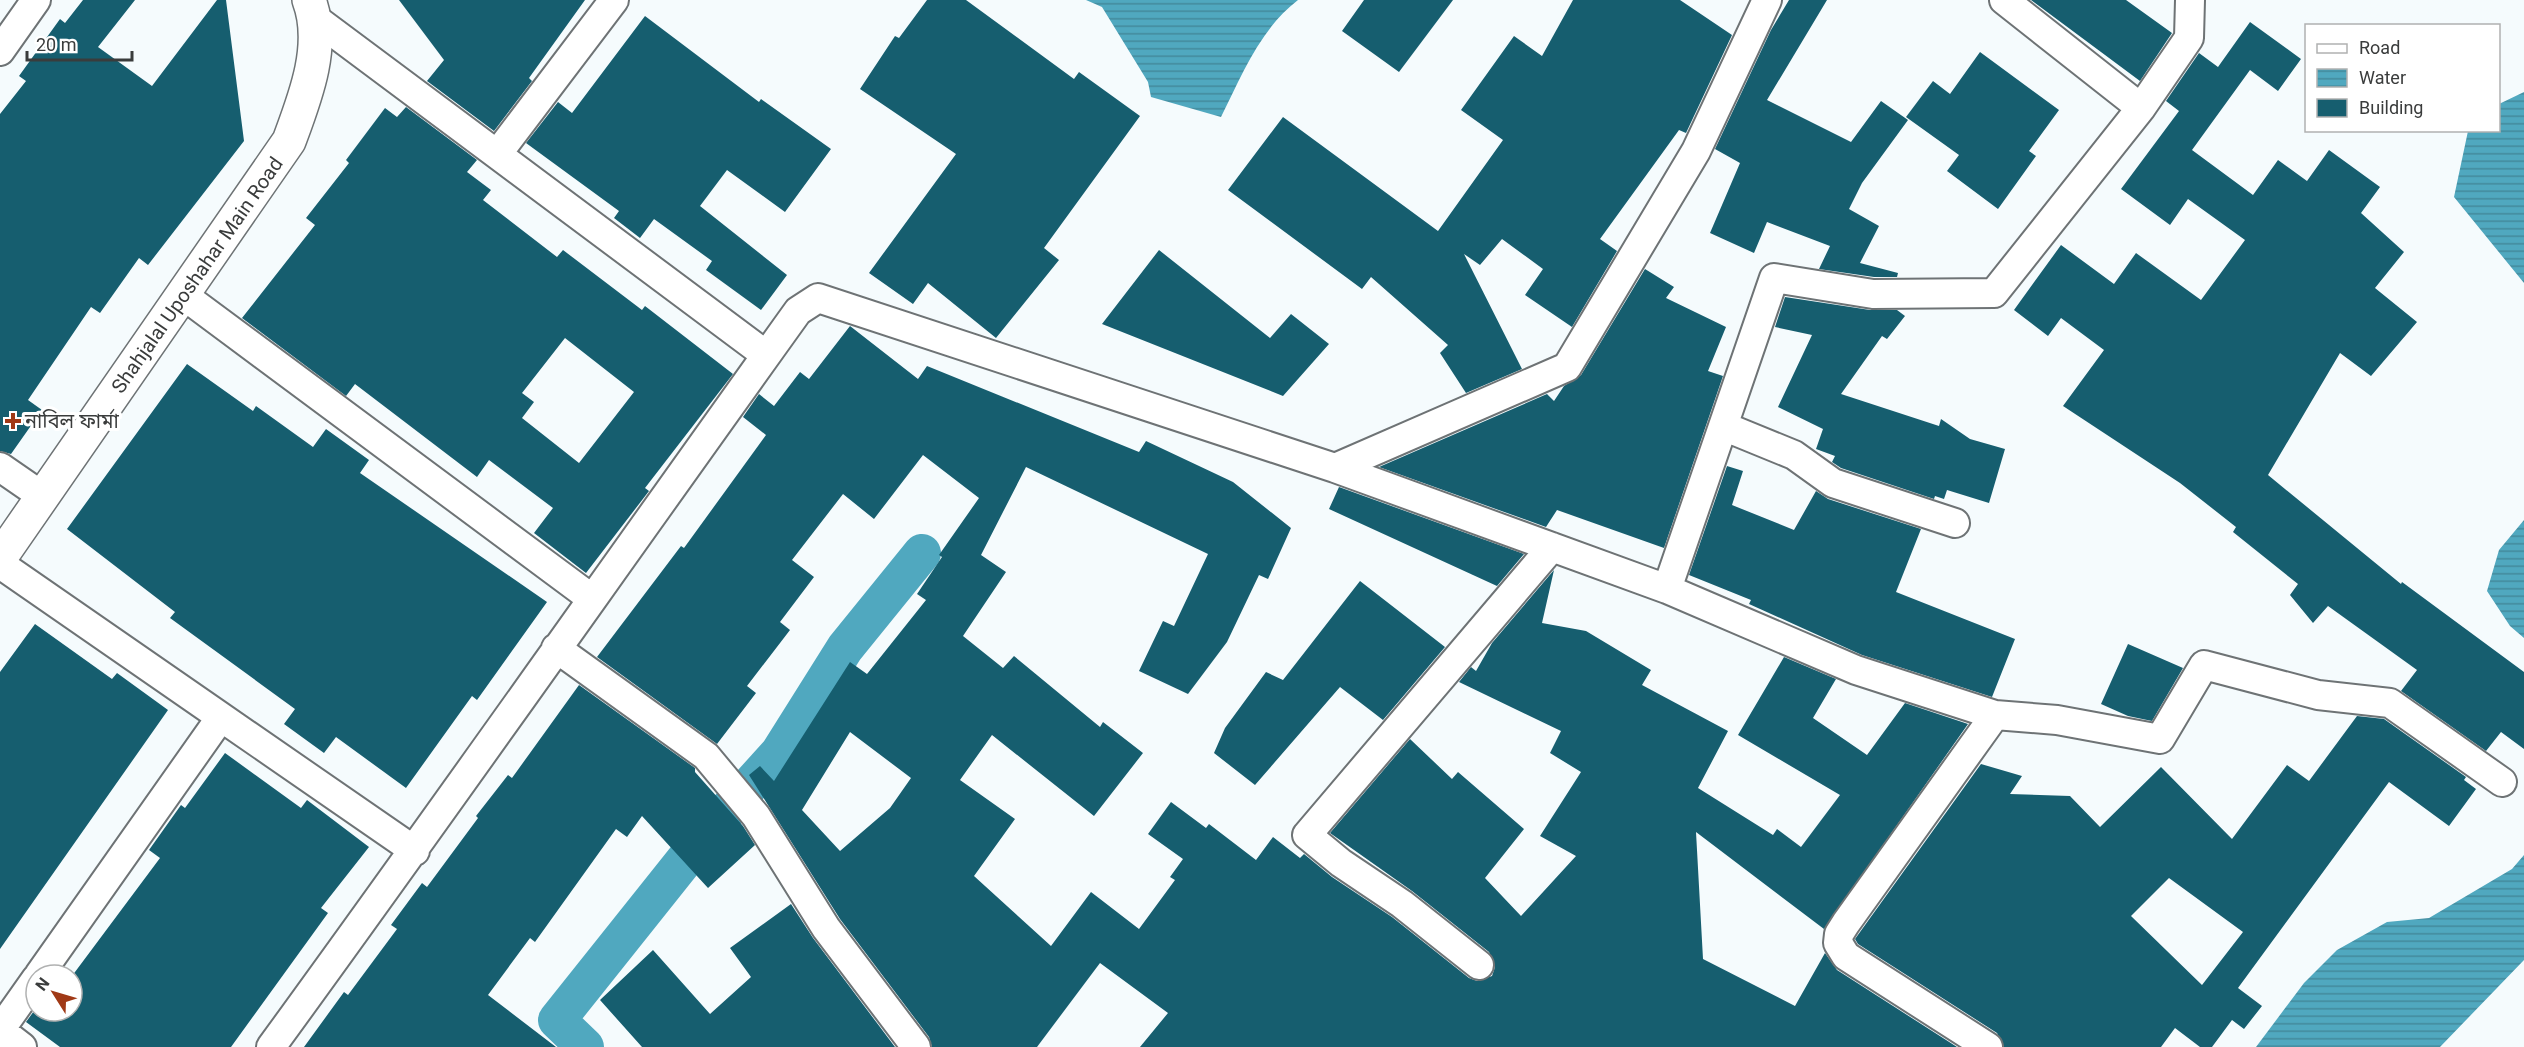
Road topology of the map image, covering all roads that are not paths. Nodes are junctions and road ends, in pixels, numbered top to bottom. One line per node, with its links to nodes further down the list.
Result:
1 (36, 0): 7 (street)
2 (614, 0): 9 (street)
3 (1767, 0): 14 (street)
4 (2004, 0): 8 (street)
5 (2190, 0): 8 (street)
6 (313, 10): 9 (street); 10 (main road, Shahjalal Uposhahar Main Road)
7 (0, 51)
8 (2141, 108): 12 (street)
9 (498, 153): 11 (street)
10 (183, 295): 15 (main road, Shahjalal Uposhahar Main Road); 21 (street)
11 (766, 355): 14 (street); 21 (street)
12 (1723, 426): 16 (street); 20 (street)
13 (0, 467): 15 (street)
14 (1335, 468): 17 (street)
15 (42, 496): 18 (main road, Shahjalal Uposhahar Main Road)
16 (1955, 523)
17 (1552, 547): 20 (street); 28 (street)
18 (0, 558)
19 (0, 564): 24 (street)
20 (1667, 589): 23 (street)
21 (591, 598): 22 (street)
22 (556, 648): 26 (street); 33 (street)
23 (1995, 715): 25 (street); 34 (street)
24 (221, 717): 26 (street); 27 (street)
25 (2502, 782)
26 (415, 850): 32 (street)
27 (47, 963)
28 (1479, 965)
29 (24, 996): 30 (street)
30 (0, 1030): 31 (street)
31 (22, 1047)
32 (271, 1047)
33 (916, 1047)
34 (1988, 1047)

